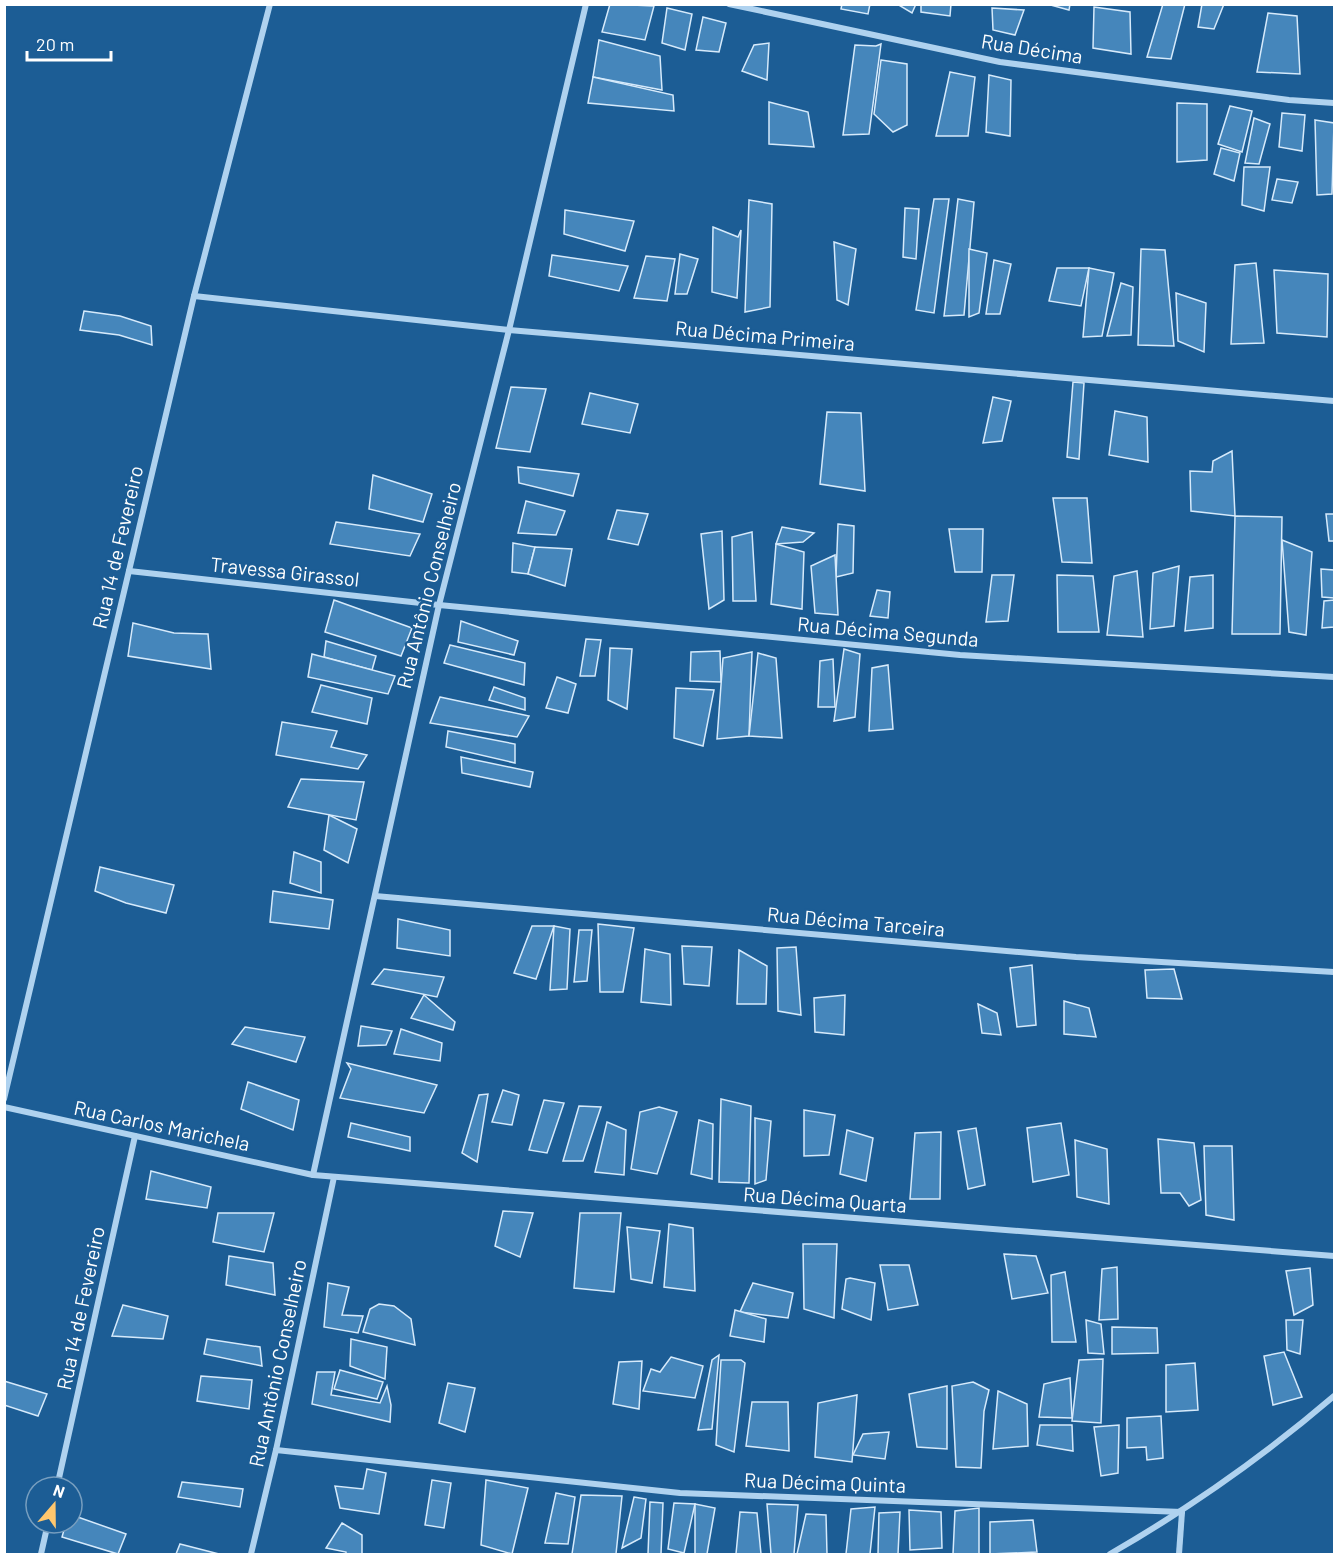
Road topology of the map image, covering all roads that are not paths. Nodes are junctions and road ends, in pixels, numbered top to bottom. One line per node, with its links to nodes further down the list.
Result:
1 (270, 4): 5 (street, Rua 14 de Fevereiro)
2 (586, 4): 6 (street, Rua Antônio Conselheiro)
3 (729, 4): 4 (street, Rua Décima)
4 (1335, 103)
5 (194, 296): 6 (street, Rua Décima Primeira); 8 (street, Rua 14 de Fevereiro)
6 (509, 330): 7 (street, Rua Décima Primeira); 9 (street, Rua Antônio Conselheiro)
7 (1335, 401)
8 (129, 571): 9 (street, Travessa Girassol); 13 (street, Rua 14 de Fevereiro)
9 (438, 605): 10 (street, Rua Décima Segunda); 11 (street, Rua Antônio Conselheiro)
10 (1335, 677)
11 (375, 896): 12 (street, Rua Décima Tarceira); 16 (street, Rua Antônio Conselheiro)
12 (1335, 972)
13 (4, 1099)
14 (4, 1107): 15 (street, Rua Carlos Marichela)
15 (135, 1136): 16 (street, Rua Carlos Marichela); 21 (street, Rua 14 de Fevereiro)
16 (313, 1175): 17 (street, Rua Décima Quarta)
17 (334, 1177): 18 (street, Rua Décima Quarta); 20 (street, Rua Antônio Conselheiro)
18 (1335, 1256)
19 (1335, 1396): 22 (street)
20 (276, 1450): 22 (street, Rua Décima Quinta); 25 (street, Rua Antônio Conselheiro)
21 (60, 1475)
22 (1182, 1512): 26 (street); 27 (street)
23 (45, 1535): 24 (street)
24 (41, 1554)
25 (250, 1554)
26 (1110, 1554)
27 (1179, 1554)

